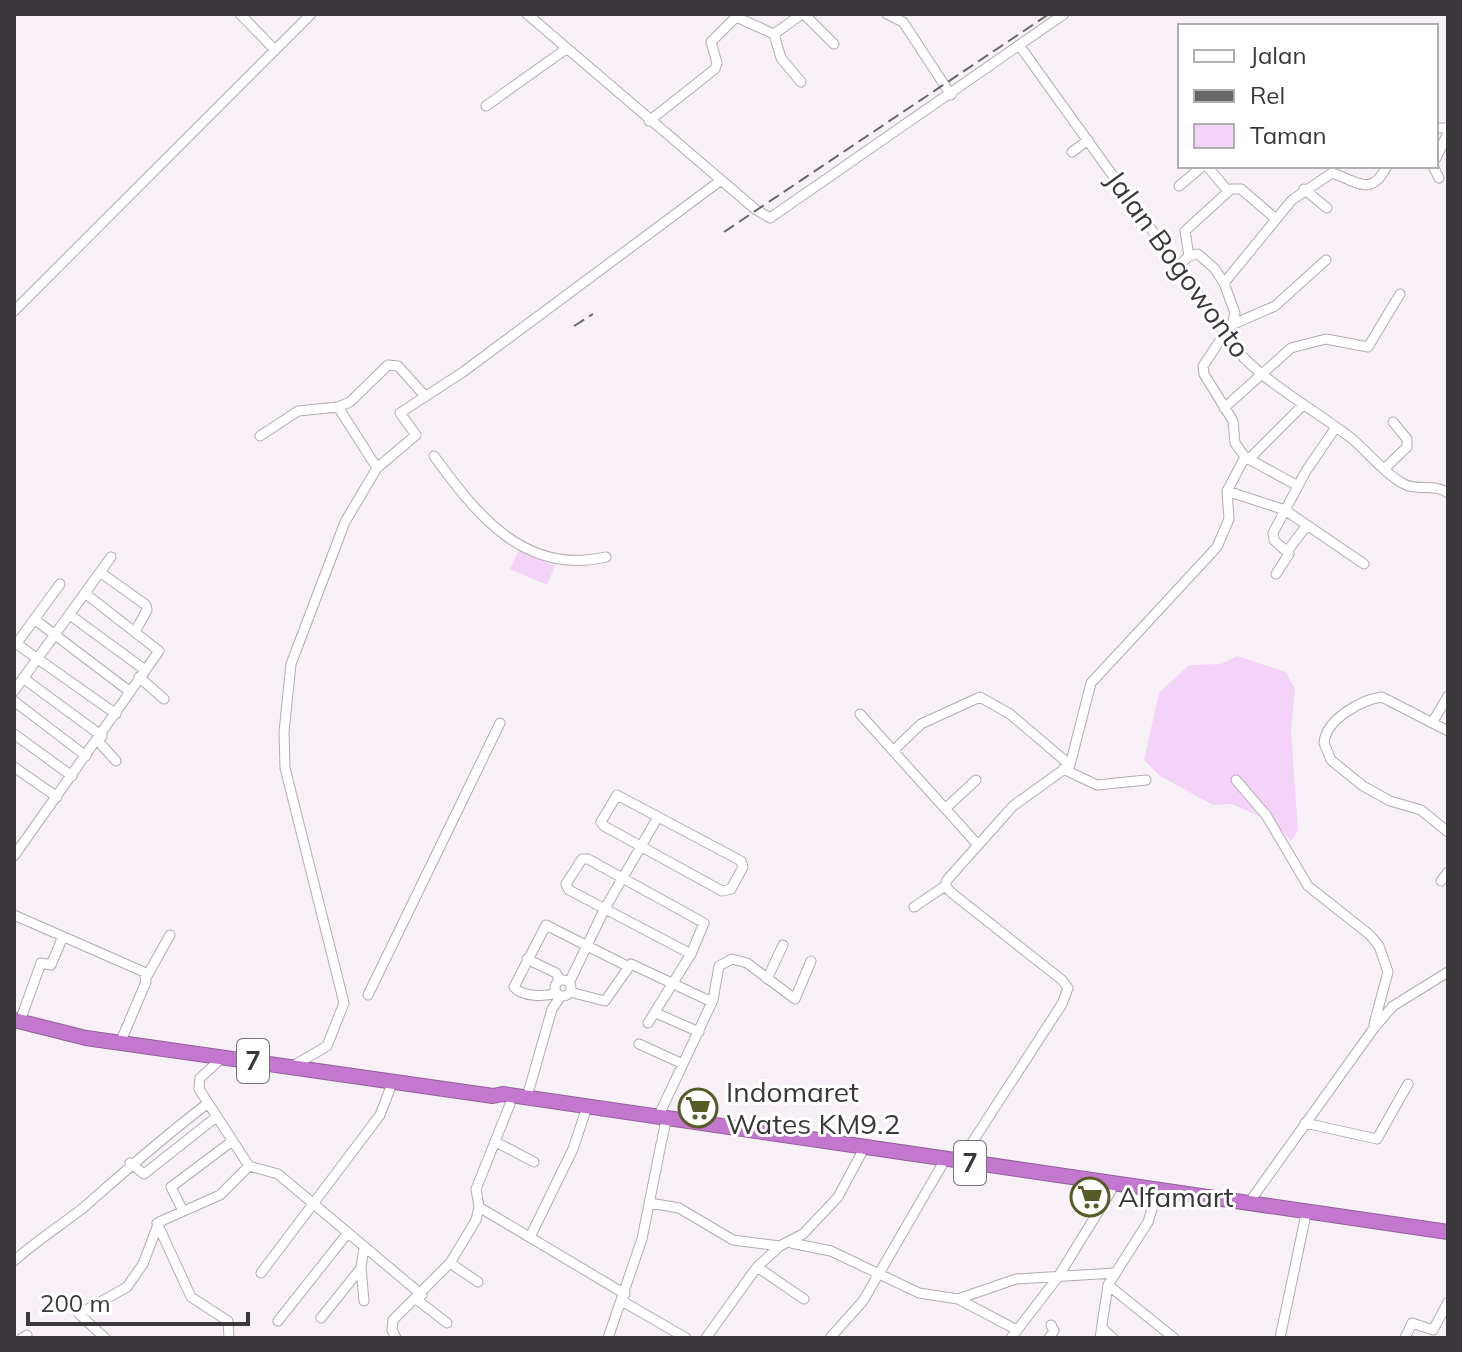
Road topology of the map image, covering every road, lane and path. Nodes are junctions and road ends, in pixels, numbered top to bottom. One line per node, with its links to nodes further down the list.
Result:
1 (240, 14): 12 (street)
2 (311, 14): 12 (street)
3 (527, 14): 11 (street)
4 (803, 14): 8 (street); 9 (street)
5 (887, 14): 14 (street)
6 (1064, 14): 10 (street)
7 (734, 16): 8 (street); 16 (street)
8 (774, 34): 13 (street)
9 (834, 44)
10 (1019, 45): 14 (street); 18 (street, Jalan Bogowonto)
11 (566, 49): 15 (street); 16 (street)
12 (275, 50): 37 (street)
13 (801, 82)
14 (951, 95): 26 (street)
15 (486, 106)
16 (649, 121): 26 (street)
17 (1448, 130): 20 (street)
18 (1088, 140): 19 (street); 34 (street, Jalan Bogowonto)
19 (1072, 152)
20 (1438, 153)
21 (1202, 168): 27 (street)
22 (1207, 168): 29 (street)
23 (1386, 168): 28 (street)
24 (1434, 168): 25 (street)
25 (1439, 178)
26 (718, 183): 41 (street)
27 (1179, 186)
28 (1304, 189): 30 (street); 31 (street)
29 (1228, 191): 31 (street); 32 (street)
30 (1327, 208)
31 (1276, 219): 35 (street)
32 (1189, 256): 34 (street); 35 (street)
33 (1326, 260): 38 (street)
34 (1177, 267): 39 (street, Jalan Bogowonto)
35 (1224, 283): 38 (street)
36 (1400, 294): 40 (street)
37 (14, 311)
38 (1232, 324): 39 (street)
39 (1224, 331): 40 (street, Jalan Bogowonto); 44 (street)
40 (1260, 374): 42 (street, Jalan Bogowonto); 44 (street)
41 (425, 396): 43 (street); 50 (street)
42 (1303, 405): 46 (street, Jalan Bogowonto); 49 (street)
43 (338, 407): 47 (street); 50 (street)
44 (1224, 408): 49 (street)
45 (1393, 422): 51 (street)
46 (1336, 427): 51 (street, Jalan Bogowonto); 52 (street)
47 (260, 436)
48 (434, 456): 59 (street)
49 (1248, 457): 52 (street); 53 (street)
50 (377, 468): 130 (street)
51 (1384, 469): 54 (street, Jalan Bogowonto)
52 (1298, 486): 55 (street)
53 (1227, 491): 55 (street); 89 (street)
54 (1448, 493)
55 (1285, 510): 56 (street); 57 (street)
56 (1307, 525): 57 (street); 60 (street)
57 (1288, 550): 62 (street)
58 (111, 557): 61 (street)
59 (606, 557)
60 (1364, 564)
61 (101, 573): 64 (street); 67 (street)
62 (1276, 574)
63 (60, 584): 66 (street)
64 (86, 594): 65 (street); 67 (street)
65 (70, 615): 68 (street); 71 (street)
66 (34, 619): 68 (street); 69 (street)
67 (136, 630): 71 (street)
68 (55, 634): 70 (street); 74 (street)
69 (16, 642): 70 (street)
70 (38, 657): 72 (street); 78 (street)
71 (142, 674): 74 (street); 76 (street)
72 (23, 678): 73 (street); 84 (street)
73 (14, 691)
74 (129, 691): 78 (street)
75 (1448, 696): 81 (street)
76 (164, 699)
77 (14, 701): 86 (street)
78 (116, 714): 84 (street)
79 (860, 714): 85 (street)
80 (500, 723): 119 (street)
81 (1432, 723): 82 (street); 97 (street)
82 (1448, 731)
83 (14, 734): 90 (street)
84 (100, 738): 86 (street); 87 (street)
85 (894, 750): 89 (street); 95 (street)
86 (86, 756): 90 (street)
87 (116, 761)
88 (14, 767): 94 (street)
89 (1067, 767): 92 (street); 98 (street)
90 (72, 776): 94 (street)
91 (976, 780): 95 (street)
92 (1146, 780)
93 (1236, 780): 124 (street)
94 (57, 797): 100 (street)
95 (947, 807): 98 (street)
96 (658, 817): 99 (street); 99 (street); 99 (street)
97 (1448, 832)
98 (978, 845): 102 (street)
99 (641, 847): 101 (street)
100 (15, 855)
101 (624, 877): 104 (street); 104 (street); 110 (street)
102 (945, 886): 103 (street); 144 (street)
103 (914, 907)
104 (604, 910): 108 (street); 110 (street)
105 (14, 915): 107 (street)
106 (170, 935): 115 (street)
107 (62, 939): 115 (street); 122 (street)
108 (586, 945): 111 (street); 113 (street); 118 (street)
109 (783, 945): 116 (street)
110 (691, 954): 117 (street)
111 (527, 959): 118 (street); 118 (street)
112 (811, 961): 116 (street)
113 (627, 966): 117 (street); 118 (street)
114 (1448, 973): 124 (street)
115 (147, 976): 126 (street)
116 (767, 979): 120 (street)
117 (673, 985): 120 (street); 123 (street)
118 (563, 989): 134 (street)
119 (368, 995)
120 (712, 1002): 125 (street)
121 (658, 1014): 125 (street)
122 (17, 1021): 126 (highway, 7)
123 (648, 1023)
124 (1374, 1028): 140 (street)
125 (699, 1032): 129 (street)
126 (120, 1043): 128 (highway, 7)
127 (639, 1044): 129 (street)
128 (223, 1057): 130 (highway, 7); 135 (street)
129 (683, 1064): 139 (street)
130 (291, 1067): 131 (highway, 7)
131 (393, 1081): 133 (highway, 7); 151 (street)
132 (1408, 1084): 140 (street)
133 (493, 1096): 134 (highway, 7); 136 (highway)
134 (527, 1097): 139 (highway, 7)
135 (207, 1104): 138 (street); 146 (street)
136 (510, 1104): 137 (highway); 142 (street)
137 (585, 1113): 139 (highway); 160 (street)
138 (215, 1118): 141 (street); 146 (street)
139 (661, 1121): 143 (highway); 144 (highway, 7); 152 (street)
140 (1305, 1123): 153 (street)
141 (231, 1142): 148 (street); 155 (street)
142 (496, 1142): 145 (street); 154 (street)
143 (861, 1154): 147 (highway); 162 (street)
144 (960, 1161): 150 (highway, 7)
145 (534, 1162)
146 (130, 1163): 165 (street)
147 (942, 1165): 149 (highway); 171 (street)
148 (249, 1166): 151 (street); 155 (street)
149 (1111, 1191): 150 (highway); 172 (street)
150 (1158, 1193): 153 (highway, 7); 156 (highway); 170 (street)
151 (314, 1203): 159 (street); 169 (street)
152 (650, 1203): 163 (street); 176 (street)
153 (1248, 1204): 158 (highway, 7)
154 (479, 1207): 160 (street); 166 (street)
155 (183, 1211): 157 (street)
156 (1305, 1219): 161 (highway); 201 (street)
157 (157, 1223): 181 (street); 191 (street)
158 (1448, 1232)
159 (347, 1234): 164 (street); 184 (street)
160 (531, 1235): 176 (street)
161 (1448, 1240)
162 (791, 1243): 163 (street); 171 (street)
163 (780, 1246): 167 (street)
164 (364, 1247): 168 (street); 175 (street)
165 (14, 1261)
166 (450, 1263): 173 (street); 175 (street)
167 (757, 1267): 177 (street); 196 (street)
168 (361, 1268): 179 (street); 183 (street)
169 (261, 1273)
170 (1115, 1273): 172 (street); 174 (street)
171 (879, 1276): 178 (street); 197 (street)
172 (1058, 1277): 178 (street); 189 (street)
173 (478, 1282)
174 (1108, 1285): 188 (street); 200 (street)
175 (419, 1297): 185 (street); 192 (street)
176 (624, 1298): 187 (street); 193 (street)
177 (804, 1299)
178 (958, 1299): 189 (street)
179 (364, 1301)
180 (1448, 1302): 202 (street)
181 (79, 1314): 182 (street); 190 (street)
182 (69, 1318)
183 (321, 1318)
184 (278, 1321)
185 (447, 1323)
186 (1051, 1325): 198 (street)
187 (669, 1327): 194 (street); 195 (street)
188 (1101, 1333): 199 (street)
189 (1014, 1334)
190 (105, 1338)
191 (229, 1338)
192 (396, 1338)
193 (608, 1338)
194 (662, 1338)
195 (686, 1338)
196 (706, 1338)
197 (830, 1338)
198 (1049, 1338)
199 (1113, 1338)
200 (1174, 1338)
201 (1280, 1338)
202 (1405, 1338)

